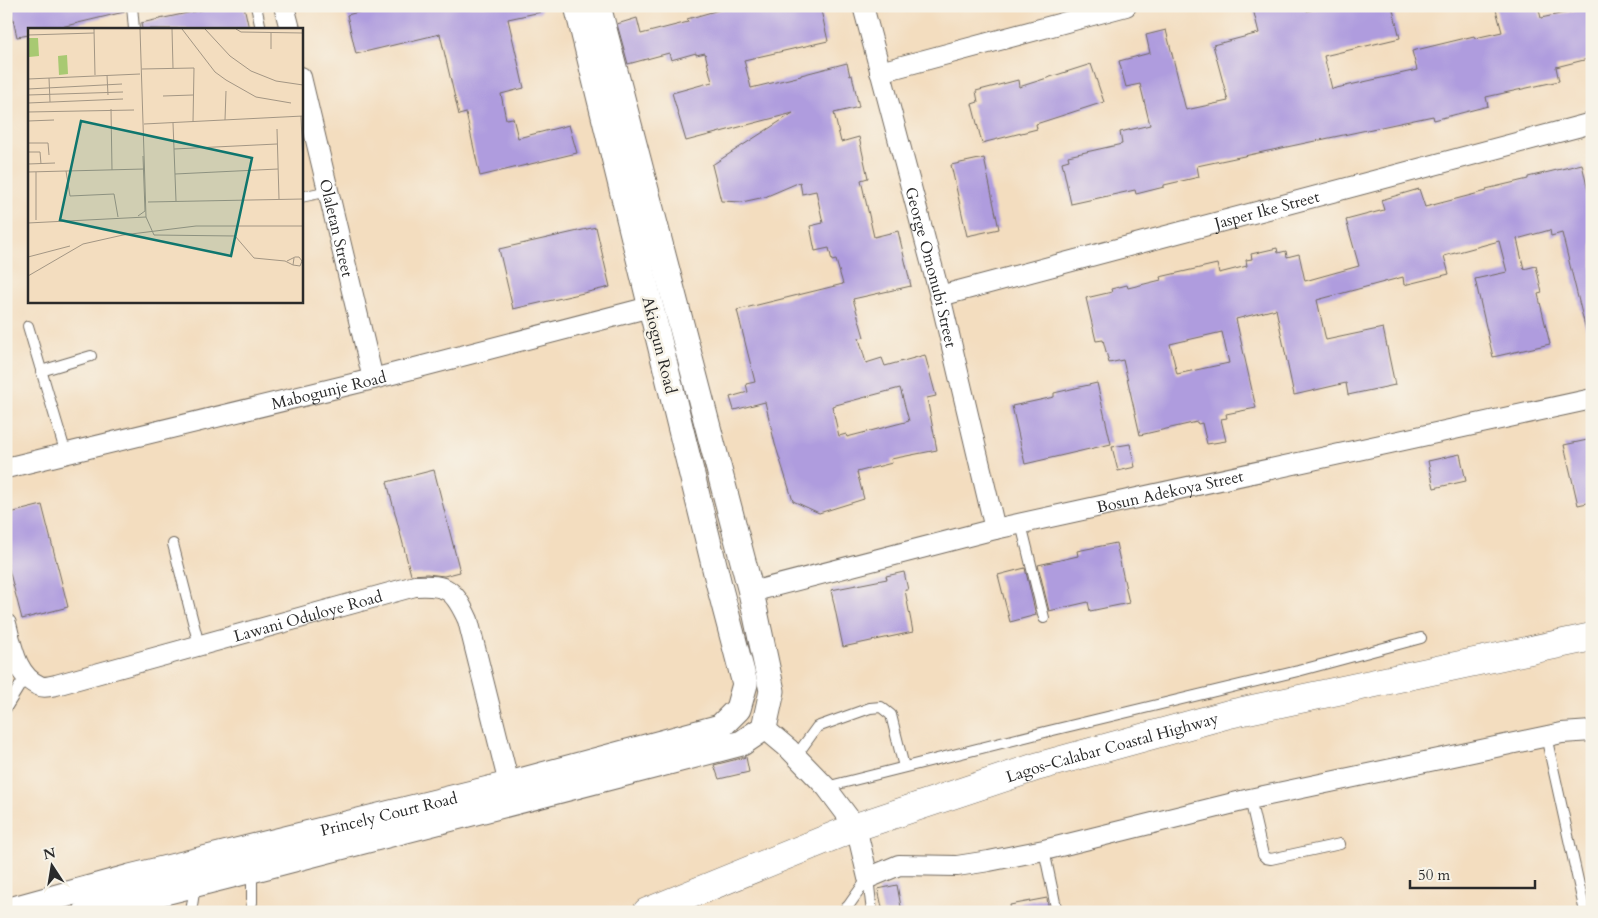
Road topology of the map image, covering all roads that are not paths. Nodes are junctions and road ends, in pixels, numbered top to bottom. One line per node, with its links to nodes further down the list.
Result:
1 (132, 6): 8 (lane)
2 (256, 6): 9 (lane)
3 (284, 6): 10 (street)
4 (577, 6): 17 (street, Akiogun Road)
5 (598, 6): 28 (street)
6 (863, 6): 11 (street, George Omonubi Street)
7 (1126, 6): 11 (street)
8 (134, 28)
9 (261, 28)
10 (290, 28)
11 (880, 72): 16 (street, George Omonubi Street)
12 (302, 81): 14 (street, Olaletan Street)
13 (1592, 123): 16 (street, Jasper Ike Street)
14 (329, 191): 15 (lane); 21 (street, Olaletan Street)
15 (302, 197)
16 (940, 296): 26 (street, George Omonubi Street)
17 (650, 307): 21 (street, Mabogunje Road); 35 (street, Akiogun Road)
18 (28, 326): 20 (lane)
19 (92, 356): 20 (lane)
20 (41, 371): 23 (lane)
21 (373, 379): 23 (street, Mabogunje Road)
22 (1592, 399): 25 (street, Bosun Adekoya Street)
23 (66, 454): 24 (street, Mabogunje Road)
24 (6, 468)
25 (1021, 524): 26 (street, Bosun Adekoya Street); 29 (lane)
26 (995, 529): 28 (street, Bosun Adekoya Street)
27 (173, 544): 33 (lane)
28 (751, 592): 37 (street)
29 (1044, 618)
30 (6, 624): 34 (street)
31 (1592, 637): 45 (highway, Lagos-Calabar Coastal Highway)
32 (1421, 638): 41 (lane)
33 (199, 645): 34 (street, Lawani Oduloye Road); 42 (street, Lawani Oduloye Road)
34 (25, 677): 36 (lane)
35 (745, 684): 42 (street, Princely Court Road)
36 (6, 708)
37 (764, 728): 40 (street); 48 (street)
38 (1592, 731): 39 (street)
39 (1546, 736): 44 (street); 60 (lane)
40 (796, 756): 41 (lane); 43 (street)
41 (904, 767): 43 (lane)
42 (509, 784): 52 (street, Princely Court Road)
43 (826, 787): 45 (street)
44 (1250, 799): 46 (lane); 47 (street)
45 (856, 827): 49 (street); 56 (highway, Lagos-Calabar Coastal Highway)
46 (1340, 844)
47 (1044, 850): 49 (street); 59 (lane)
48 (252, 870): 50 (street); 55 (lane)
49 (868, 878): 57 (lane); 58 (lane)
50 (195, 884): 51 (street); 54 (lane)
51 (135, 905): 53 (street)
52 (6, 911)
53 (86, 912)
54 (191, 912)
55 (250, 912)
56 (648, 912)
57 (842, 912)
58 (872, 912)
59 (1057, 912)
60 (1585, 912)

